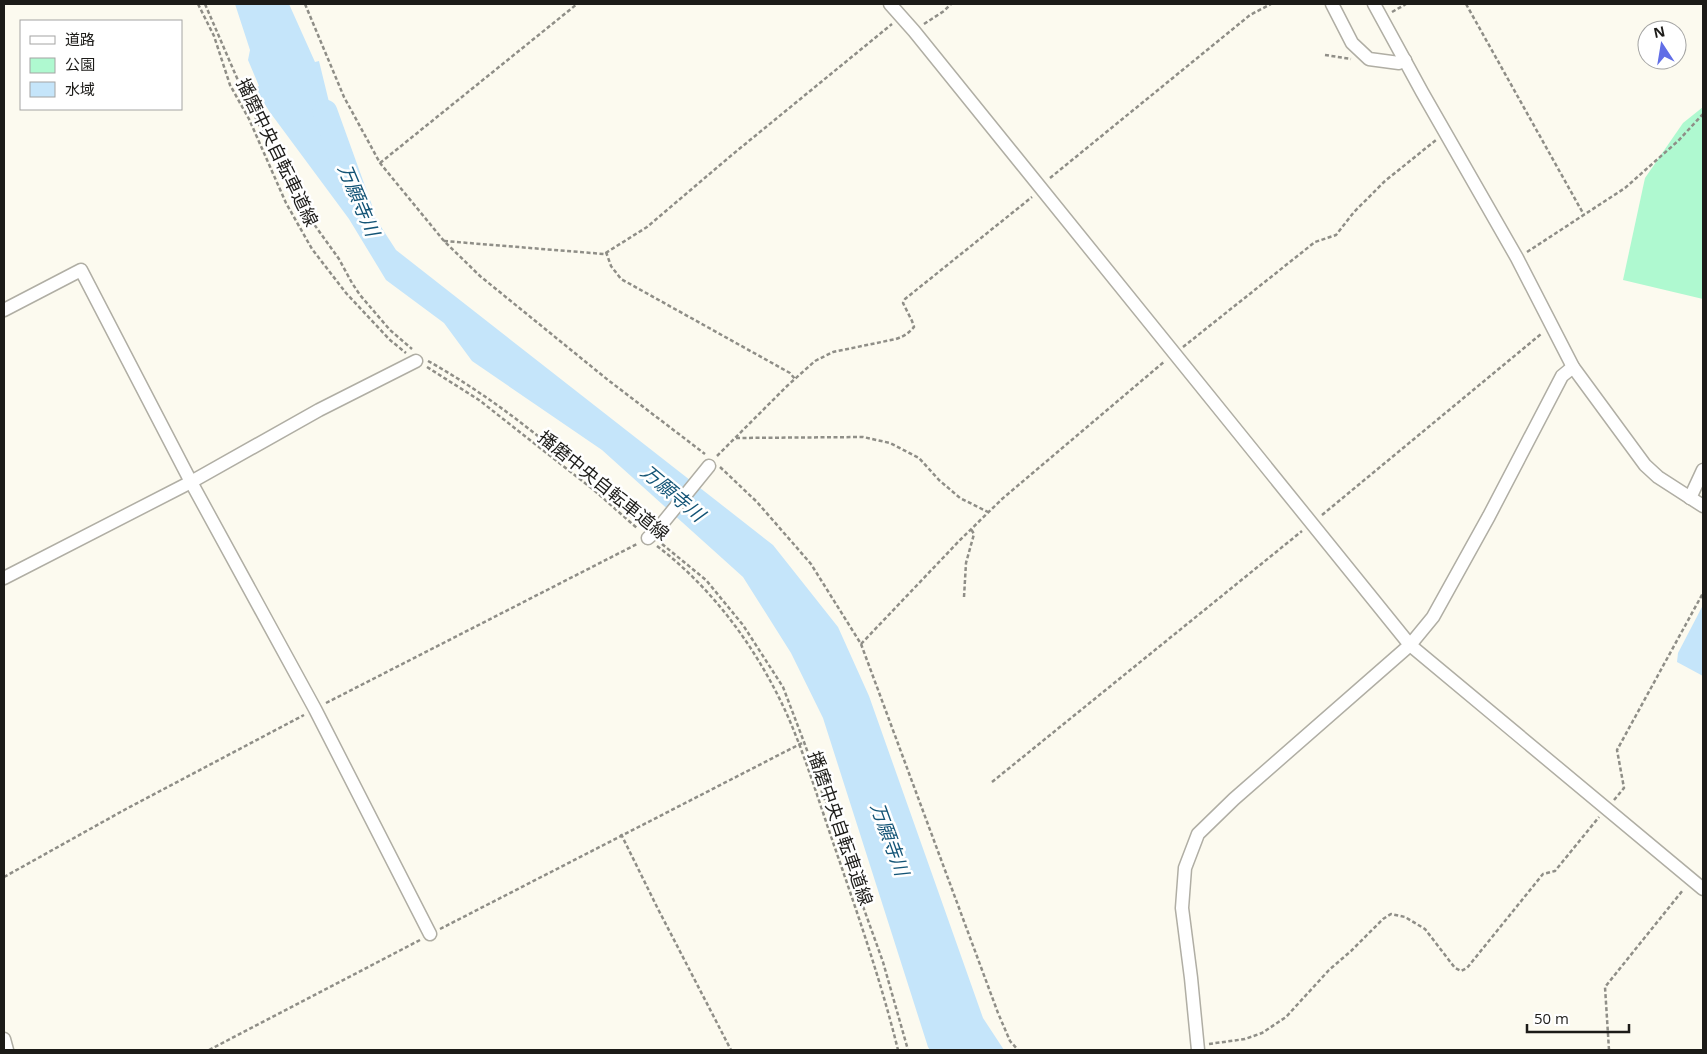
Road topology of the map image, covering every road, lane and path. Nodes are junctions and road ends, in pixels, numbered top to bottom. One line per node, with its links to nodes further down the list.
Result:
1 (198, 4): 26 (path, 播磨中央自転車道線)
2 (205, 4): 26 (path)
3 (577, 4): 17 (path)
4 (890, 4): 10 (street)
5 (951, 4): 11 (path)
6 (1271, 4): 18 (path)
7 (1332, 4): 13 (street)
8 (1374, 4): 14 (street)
9 (1466, 4): 19 (path)
10 (901, 17): 11 (street); 21 (path)
11 (914, 31): 18 (street)
12 (1325, 55): 13 (path)
13 (1366, 57): 14 (street)
14 (1405, 60): 16 (street)
15 (1703, 114): 19 (path)
16 (1446, 134): 22 (street); 25 (path)
17 (380, 163)
18 (1040, 188): 25 (street); 28 (path)
19 (1584, 215): 22 (path)
20 (444, 241): 21 (path)
21 (606, 252): 28 (path)
22 (1517, 258): 24 (street)
23 (4, 310): 32 (street)
24 (1552, 325): 27 (street); 36 (path)
25 (1174, 354): 35 (path); 36 (street)
26 (418, 357): 32 (street); 38 (path, 播磨中央自転車道線); 38 (path)
27 (1573, 367): 33 (street); 43 (street)
28 (795, 379): 29 (path)
29 (736, 438): 30 (path); 35 (path)
30 (709, 466): 38 (street)
31 (1703, 470): 33 (street)
32 (191, 482): 39 (street); 51 (street)
33 (1690, 498): 34 (street)
34 (1703, 506)
35 (988, 512): 37 (path)
36 (1311, 524): 43 (street); 46 (path)
37 (971, 529): 41 (path); 42 (path)
38 (652, 534): 44 (path); 45 (path, 播磨中央自転車道線)
39 (4, 578)
40 (1703, 593): 47 (path)
41 (964, 597)
42 (862, 644)
43 (1410, 645): 47 (street); 53 (street)
44 (804, 742): 45 (path); 58 (path)
45 (799, 744): 48 (path); 57 (path, 播磨中央自転車道線)
46 (992, 782)
47 (1606, 808): 49 (street); 53 (path)
48 (621, 834): 51 (path); 56 (path)
49 (1692, 880): 50 (street); 59 (path)
50 (1703, 889)
51 (430, 934): 55 (path)
52 (4, 1039): 54 (street)
53 (1197, 1048)
54 (7, 1050)
55 (208, 1050)
56 (731, 1050)
57 (898, 1050)
58 (908, 1050)
59 (1609, 1050)

